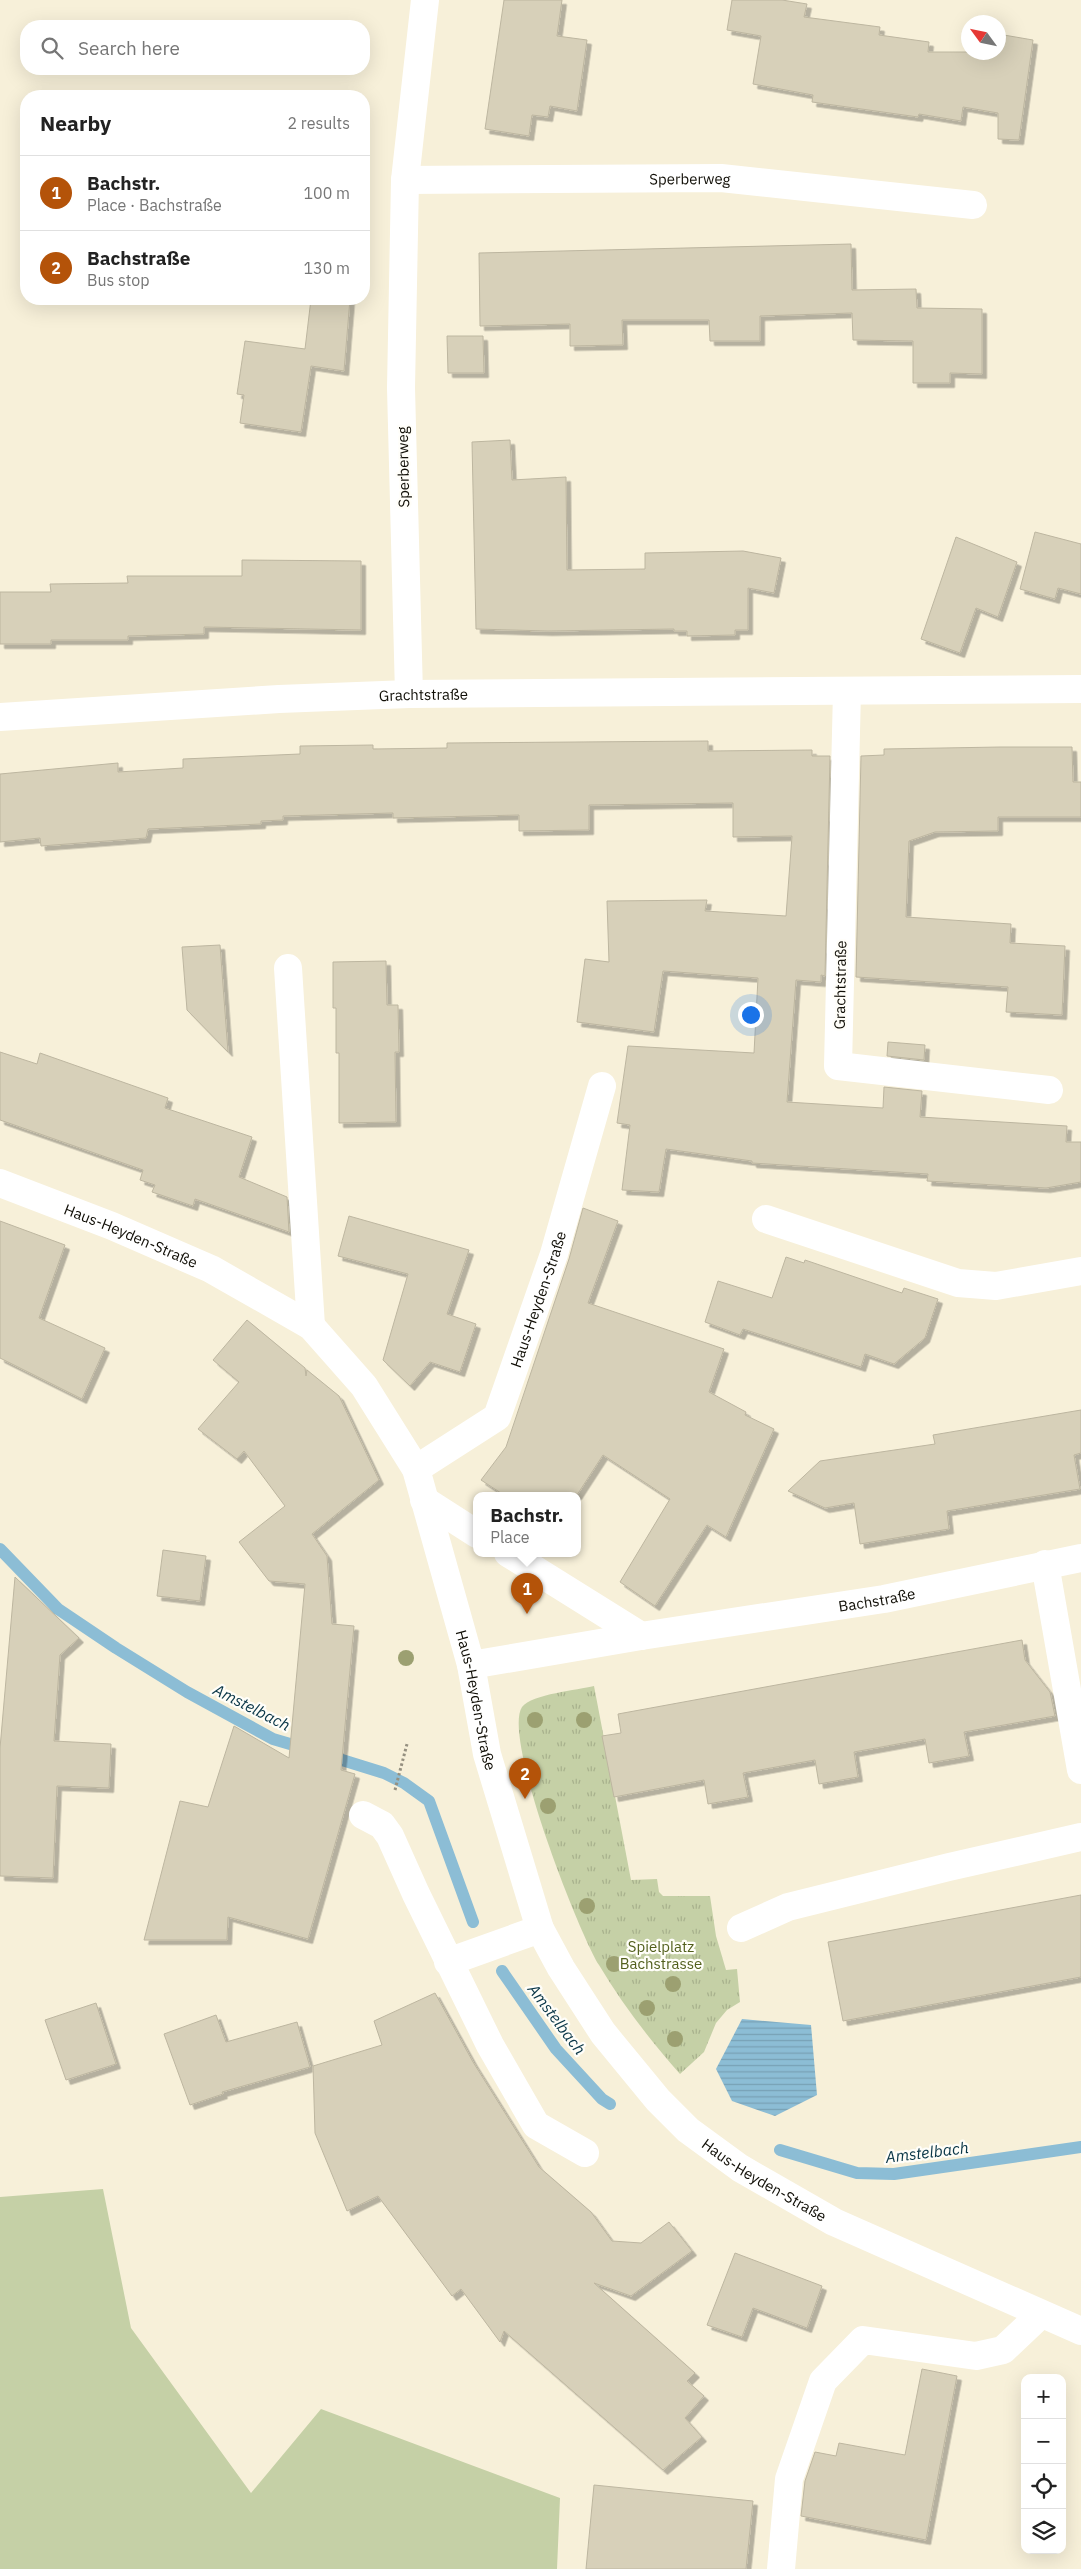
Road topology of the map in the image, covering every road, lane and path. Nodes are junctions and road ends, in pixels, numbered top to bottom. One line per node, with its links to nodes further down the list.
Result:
1 (425, 0): 2 (street, Sperberweg)
2 (406, 180): 3 (street, Sperberweg); 6 (street, Sperberweg)
3 (973, 206)
4 (1081, 689): 5 (street, Grachtstraße)
5 (848, 691): 6 (street, Grachtstraße); 10 (street, Grachtstraße)
6 (409, 694): 7 (street, Grachtstraße)
7 (0, 717)
8 (288, 968): 14 (street)
9 (602, 1086): 15 (street, Haus-Heyden-Straße)
10 (1049, 1090)
11 (0, 1182): 14 (street, Haus-Heyden-Straße)
12 (766, 1219): 13 (street)
13 (1081, 1270)
14 (311, 1326): 15 (street, Haus-Heyden-Straße)
15 (416, 1469): 16 (street, Haus-Heyden-Straße)
16 (424, 1500): 17 (street); 22 (street, Haus-Heyden-Straße)
17 (473, 1531)
18 (514, 1557): 21 (street)
19 (1081, 1558): 20 (street, Bachstraße)
20 (1045, 1564): 21 (street, Bachstraße); 24 (street)
21 (641, 1636): 22 (street, Bachstraße)
22 (471, 1665): 29 (street, Haus-Heyden-Straße)
23 (407, 1744): 25 (path)
24 (1081, 1770)
25 (394, 1790)
26 (363, 1815): 30 (street)
27 (1081, 1837): 28 (street)
28 (741, 1928)
29 (540, 1929): 30 (street); 32 (street, Haus-Heyden-Straße)
30 (448, 1962): 31 (street)
31 (585, 2153)
32 (1041, 2314): 33 (street, Haus-Heyden-Straße); 34 (street)
33 (1078, 2327)
34 (781, 2569)

